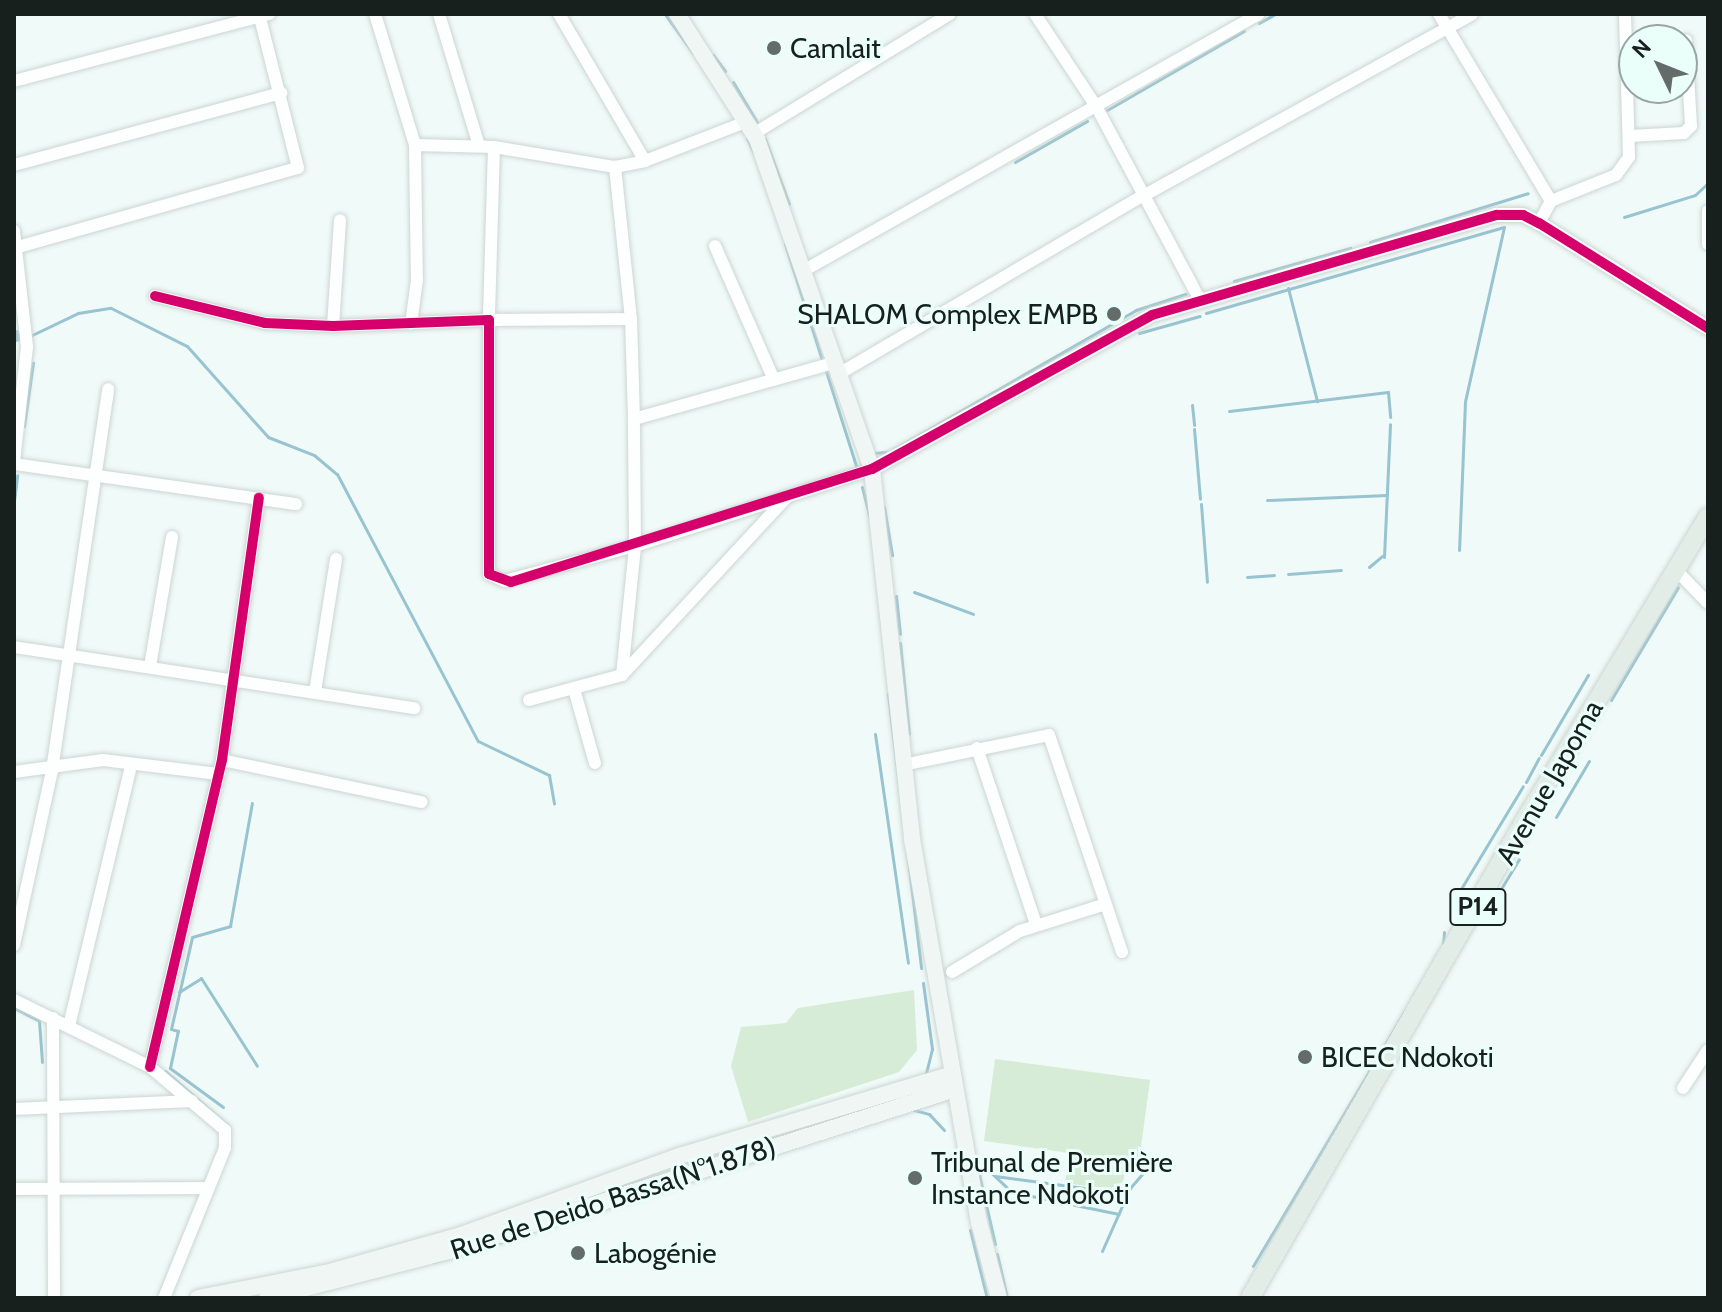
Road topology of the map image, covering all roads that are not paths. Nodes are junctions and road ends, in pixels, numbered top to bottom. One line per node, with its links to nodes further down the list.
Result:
1 (375, 14): 19 (street)
2 (439, 14): 20 (street)
3 (559, 14): 22 (street)
4 (677, 14): 17 (main road)
5 (950, 14): 17 (street)
6 (1035, 14): 16 (street)
7 (1259, 14): 16 (street)
8 (1439, 14): 12 (street)
9 (1472, 14): 12 (street)
10 (1625, 14): 18 (street)
11 (263, 15): 13 (street); 14 (street)
12 (1448, 28): 25 (street); 26 (street)
13 (14, 81)
14 (281, 93): 23 (street); 33 (street)
15 (1687, 104): 18 (street)
16 (1096, 106): 25 (street); 34 (street)
17 (752, 127): 22 (street); 34 (main road)
18 (1630, 136): 26 (street)
19 (415, 145): 20 (street); 39 (street)
20 (479, 146): 21 (street)
21 (494, 147): 24 (street); 38 (street)
22 (645, 161): 24 (street)
23 (14, 165)
24 (615, 167): 37 (street)
25 (1141, 197): 36 (street); 42 (street)
26 (1551, 201): 29 (street)
27 (1708, 211): 31 (street)
28 (340, 220): 40 (street)
29 (1539, 223): 36 (street); 41 (street)
30 (14, 231): 33 (street)
31 (1708, 244)
32 (715, 246): 43 (street)
33 (17, 252): 46 (street)
34 (803, 271): 42 (main road)
35 (155, 296): 40 (street)
36 (1199, 298): 47 (street)
37 (631, 319): 38 (street); 45 (street)
38 (489, 320): 39 (street); 54 (street)
39 (411, 324): 40 (street)
40 (333, 326)
41 (1708, 328)
42 (835, 369): 43 (street); 47 (main road)
43 (774, 380): 45 (street)
44 (108, 389): 48 (street)
45 (634, 419): 54 (street)
46 (14, 462): 48 (street)
47 (872, 469): 49 (street); 70 (main road)
48 (96, 477): 50 (street); 59 (street)
49 (790, 494): 54 (street); 61 (street)
50 (259, 498): 51 (street); 62 (street)
51 (296, 504)
52 (1708, 517): 56 (main road, Avenue Japoma / P14)
53 (172, 537): 60 (street)
54 (635, 546): 61 (street)
55 (336, 559): 64 (street)
56 (1675, 569): 57 (street); 99 (main road, Avenue Japoma / P14)
57 (1708, 603)
58 (14, 647): 59 (street)
59 (71, 655): 60 (street); 72 (street)
60 (150, 666): 62 (street)
61 (622, 675): 63 (street)
62 (235, 681): 64 (street); 68 (street)
63 (574, 689): 65 (street); 69 (street)
64 (315, 692): 66 (street)
65 (529, 700)
66 (414, 708)
67 (977, 748): 70 (street); 76 (street); 77 (street)
68 (222, 760): 74 (street); 75 (street)
69 (595, 763)
70 (903, 765): 86 (main road)
71 (131, 766): 72 (street); 74 (street); 83 (street)
72 (52, 770): 73 (street); 78 (street)
73 (14, 772)
74 (218, 774): 85 (street)
75 (422, 802)
76 (1106, 904): 77 (street); 79 (street)
77 (1036, 924): 80 (street)
78 (14, 945)
79 (1122, 952)
80 (952, 972)
81 (14, 1000): 82 (street)
82 (53, 1018): 83 (street); 89 (street)
83 (69, 1026): 85 (street)
84 (1708, 1050): 87 (street)
85 (150, 1067): 88 (street)
86 (954, 1081): 96 (main road); 97 (main road, Rue de Deido Bassa(N°1.878)); 98 (main road)
87 (1683, 1088)
88 (192, 1101): 89 (street); 92 (street)
89 (49, 1107): 90 (street); 91 (street)
90 (14, 1109)
91 (52, 1188): 92 (street); 93 (street); 94 (street)
92 (208, 1188): 95 (street)
93 (14, 1189)
94 (54, 1298)
95 (164, 1298)
96 (198, 1298)
97 (267, 1298)
98 (999, 1298)
99 (1250, 1298)

